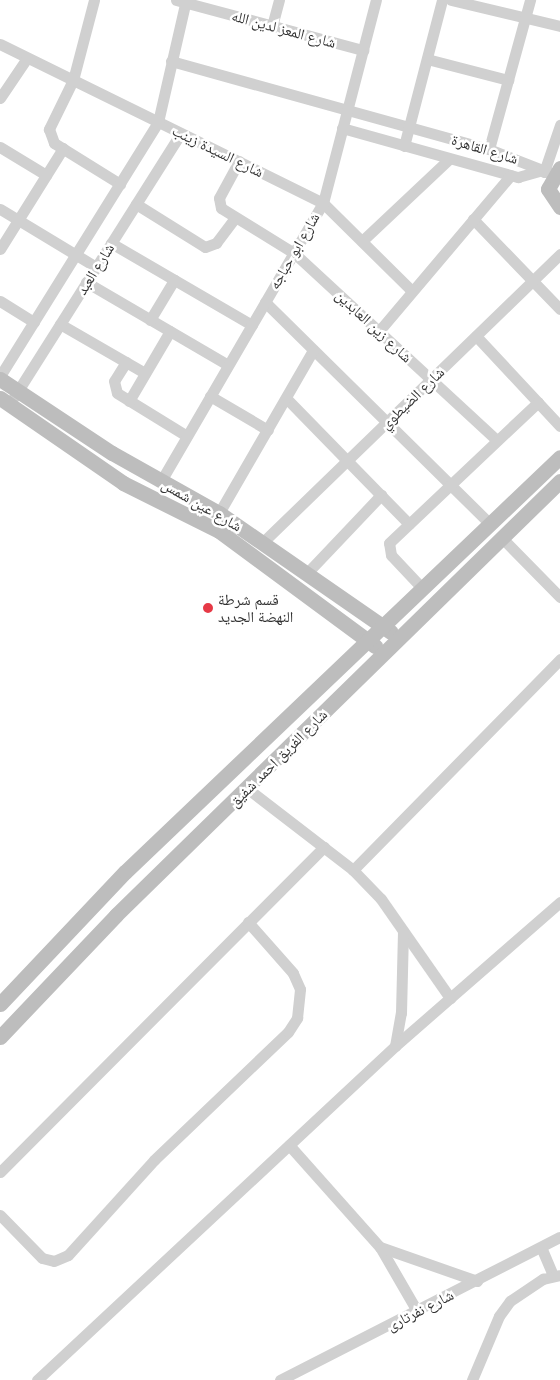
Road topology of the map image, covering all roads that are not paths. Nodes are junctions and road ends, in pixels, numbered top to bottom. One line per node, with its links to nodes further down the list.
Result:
1 (94, 0): 16 (street)
2 (279, 0): 9 (street)
3 (376, 0): 12 (street, شارع ابو حباجه)
4 (442, 0): 14 (street)
5 (451, 0): 8 (street)
6 (530, 0): 8 (street)
7 (182, 1): 9 (street, شارع المعز لدين الله); 15 (street, شارع العبد)
8 (525, 18): 10 (street); 17 (street)
9 (272, 26): 12 (street, شارع المعز لدين الله)
10 (560, 26)
11 (0, 44): 13 (street, شارع السيدة زينب)
12 (362, 50): 19 (street, شارع ابو حباجه)
13 (27, 58): 16 (street, شارع السيدة زينب); 18 (street)
14 (427, 58): 17 (street); 22 (street)
15 (172, 61): 19 (street, شارع القاهرة); 20 (street, شارع العبد)
16 (73, 80): 20 (street, شارع السيدة زينب); 27 (street)
17 (508, 80): 28 (street)
18 (0, 98)
19 (347, 110): 22 (street, شارع القاهرة); 23 (street, شارع ابو حباجه)
20 (158, 122): 24 (street, شارع السيدة زينب); 34 (street, شارع العبد)
21 (560, 125): 31 (street)
22 (409, 127): 25 (street); 28 (street, شارع القاهرة)
23 (342, 128): 25 (street, شارع القاهرة); 35 (street, شارع ابو حباجه)
24 (181, 133): 30 (street, شارع السيدة زينب); 36 (street, شارع العبد)
25 (404, 146): 29 (street, شارع القاهرة)
26 (0, 147): 33 (street)
27 (63, 148): 33 (street); 34 (street)
28 (489, 149): 31 (street, شارع القاهرة)
29 (449, 159): 32 (street, شارع القاهرة); 42 (street)
30 (239, 161): 35 (street, شارع السيدة زينب); 39 (street, شارع زين العابدين)
31 (551, 173): 32 (street, شارع القاهرة); 37 (street)
32 (510, 175): 40 (street)
33 (46, 176): 41 (street)
34 (120, 184): 47 (street, شارع العبد)
35 (323, 202): 42 (street, شارع السيدة زينب); 45 (street, شارع ابو حباجه)
36 (136, 204): 39 (street); 43 (street, شارع العبد)
37 (560, 207)
38 (0, 209): 41 (street)
39 (235, 218): 45 (street, شارع زين العابدين)
40 (473, 219): 50 (street); 52 (street)
41 (19, 220): 44 (street); 47 (street)
42 (362, 241): 52 (street, شارع السيدة زينب)
43 (111, 243): 48 (street, شارع العبد); 49 (street)
44 (0, 249)
45 (294, 252): 54 (street, شارع ابو حباجه); 61 (street, شارع زين العابدين)
46 (560, 254): 50 (street, شارع الضيطوي)
47 (76, 255): 48 (street); 57 (street, شارع العبد)
48 (96, 267): 51 (street, شارع العبد)
49 (174, 280): 56 (street); 59 (street)
50 (532, 281): 55 (street); 62 (street, شارع الضيطوي)
51 (86, 282): 56 (street); 58 (street, شارع العبد)
52 (412, 291): 61 (street)
53 (0, 301): 57 (street)
54 (265, 302): 59 (street, شارع ابو حباجه); 63 (street)
55 (560, 309)
56 (150, 320): 60 (street)
57 (34, 322): 67 (street, شارع العبد)
58 (60, 324): 64 (street); 69 (street, شارع العبد)
59 (252, 325): 65 (street, شارع ابو حباجه)
60 (170, 331): 65 (street); 66 (street)
61 (379, 331): 68 (street, شارع زين العابدين)
62 (476, 336): 68 (street, شارع الضيطوي); 74 (street)
63 (313, 350): 71 (street); 75 (street)
64 (126, 362): 66 (street); 72 (street)
65 (228, 366): 70 (street, شارع ابو حباجه)
66 (146, 373): 72 (street)
67 (0, 378): 69 (street, شارع عين شمس)
68 (431, 379): 75 (street, شارع الضيطوي); 79 (street, شارع زين العابدين)
69 (18, 391): 73 (street, شارع العبد); 82 (street, شارع عين شمس)
70 (210, 396): 77 (street); 78 (street, شارع ابو حباجه)
71 (286, 398): 77 (street); 81 (street)
72 (129, 400): 78 (street)
73 (5, 401): 96 (street, شارع عين شمس)
74 (538, 402): 76 (street); 79 (street)
75 (387, 422): 81 (street, شارع الضيطوي); 84 (street)
76 (560, 426)
77 (268, 430): 86 (street)
78 (187, 436): 82 (street, شارع ابو حباجه)
79 (497, 440): 84 (street)
80 (560, 457): 88 (street, شارع الفريق احمد شفيق)
81 (347, 460): 85 (street); 90 (street, شارع الضيطوي)
82 (160, 481): 86 (street, شارع عين شمس)
83 (560, 481): 89 (street, شارع الفريق احمد شفيق)
84 (450, 485): 87 (street); 88 (street)
85 (381, 495): 87 (street); 91 (street)
86 (219, 513): 90 (street, شارع عين شمس)
87 (409, 524): 92 (street)
88 (491, 525): 92 (street, شارع الفريق احمد شفيق)
89 (502, 538): 93 (street); 95 (street, شارع الفريق احمد شفيق)
90 (263, 542): 91 (street, شارع عين شمس)
91 (307, 573): 94 (street, شارع عين شمس)
92 (422, 588): 94 (street, شارع الفريق احمد شفيق)
93 (560, 597)
94 (383, 626): 95 (street, شارع عين شمس); 96 (street, شارع الفريق احمد شفيق)
95 (399, 638): 97 (street, شارع الفريق احمد شفيق)
96 (368, 641): 97 (street, شارع عين شمس); 106 (street, شارع الفريق احمد شفيق)
97 (384, 654): 99 (street, شارع الفريق احمد شفيق)
98 (560, 659): 101 (street)
99 (248, 788): 100 (street); 107 (street, شارع الفريق احمد شفيق)
100 (324, 847): 101 (street); 103 (street)
101 (353, 870): 104 (street)
102 (559, 905): 105 (street)
103 (248, 922): 110 (street); 111 (street)
104 (403, 930): 105 (street); 108 (street)
105 (450, 998): 108 (street)
106 (0, 1004)
107 (0, 1037)
108 (395, 1046): 109 (street)
109 (290, 1146): 113 (street); 118 (street)
110 (0, 1172)
111 (0, 1215)
112 (560, 1237): 114 (street, شارع نفرتارى)
113 (380, 1247): 116 (street); 117 (street)
114 (541, 1247): 115 (street); 116 (street, شارع نفرتارى)
115 (556, 1275): 120 (street)
116 (477, 1281): 117 (street, شارع نفرتارى)
117 (417, 1311): 119 (street, شارع نفرتارى)
118 (37, 1380)
119 (280, 1380)
120 (472, 1380)

